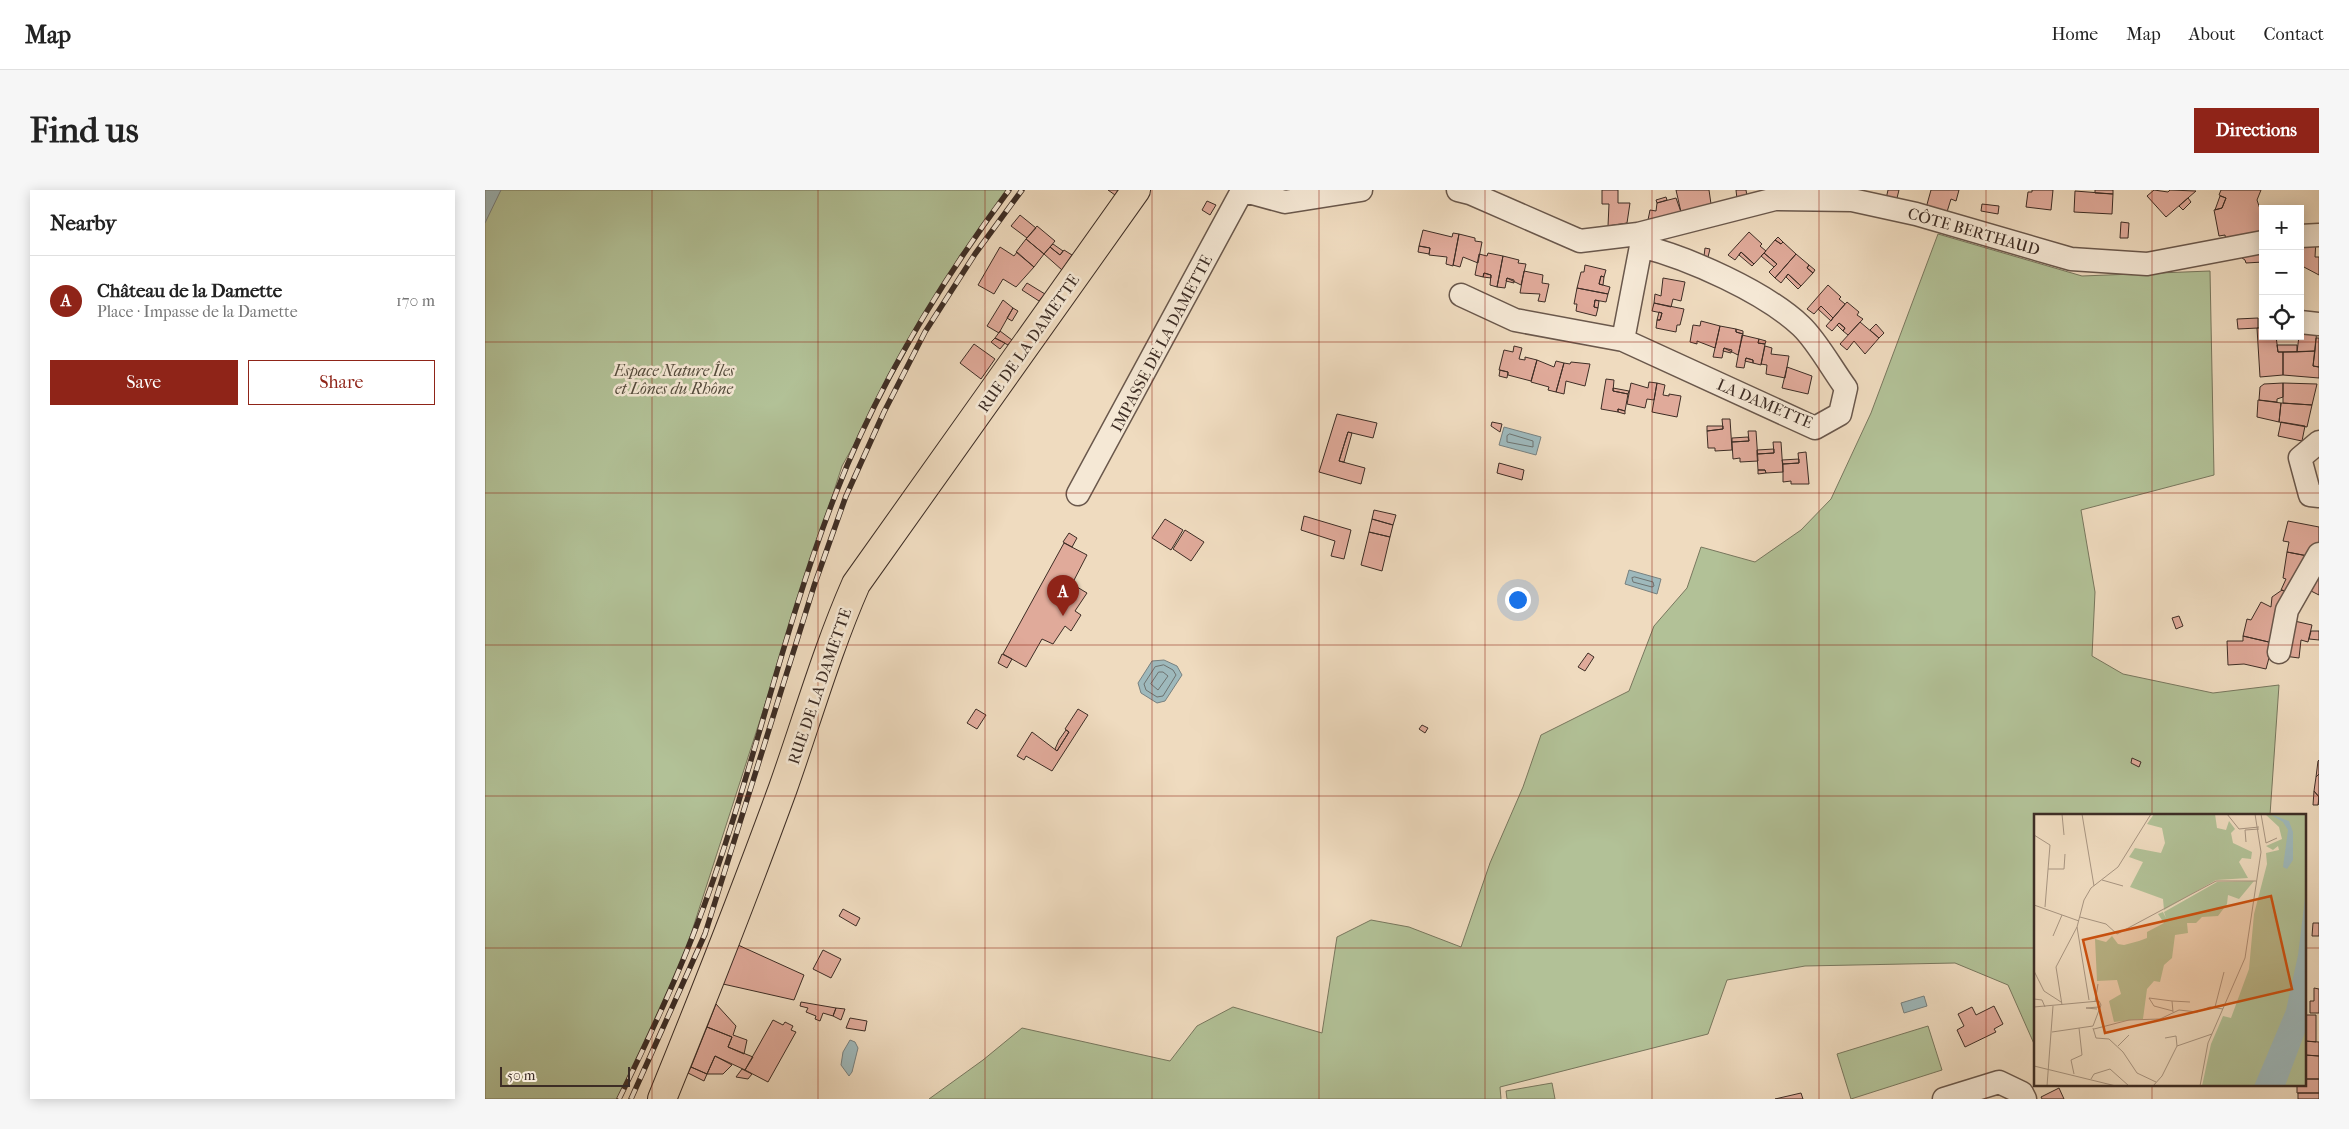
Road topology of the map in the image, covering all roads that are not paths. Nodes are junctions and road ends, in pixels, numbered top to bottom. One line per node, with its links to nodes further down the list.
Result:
1 (1136, 190): 18 (main road, RUE DE LA DAMETTE)
2 (1242, 190): 3 (street); 14 (street, IMPASSE DE LA DAMETTE)
3 (1361, 190)
4 (1458, 190): 7 (street, CÔTE BERTHAUD)
5 (2319, 235): 6 (street)
6 (2304, 236)
7 (1640, 240): 8 (street, CÔTE BERTHAUD); 12 (street); 12 (street, LA DAMETTE)
8 (2259, 243)
9 (1461, 295): 12 (street, LA DAMETTE)
10 (2304, 322): 11 (street)
11 (2319, 324)
12 (1623, 340)
13 (2318, 442): 15 (street)
14 (1078, 494)
15 (2319, 496)
16 (2319, 554): 17 (street)
17 (2279, 652)
18 (662, 1099)
19 (1943, 1099): 20 (street)
20 (2025, 1099)

